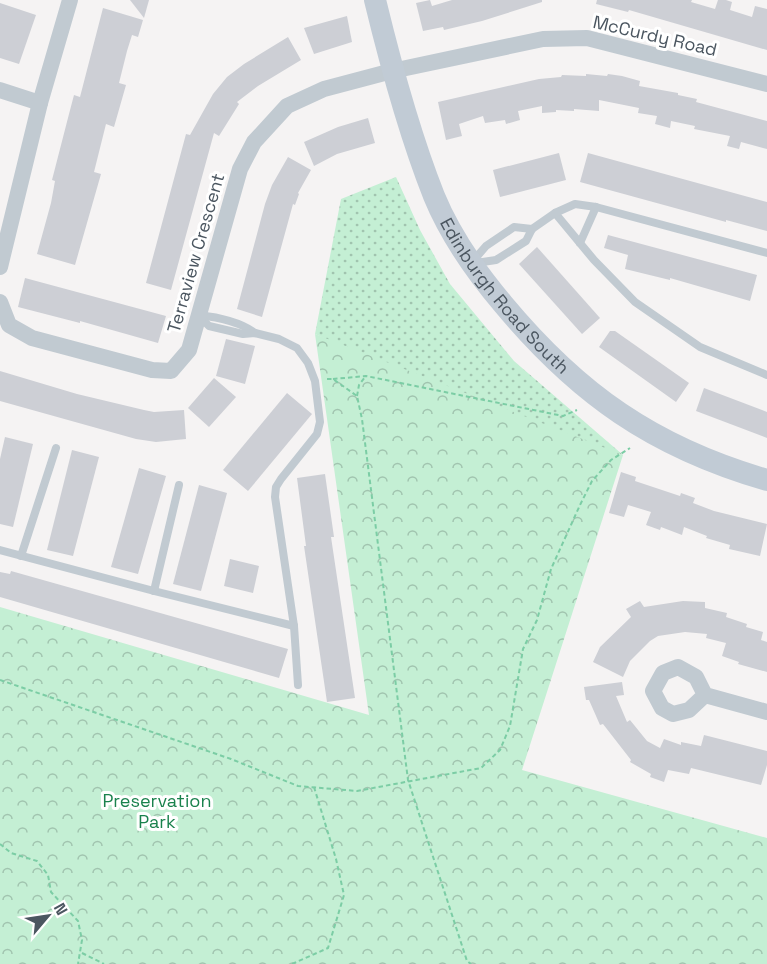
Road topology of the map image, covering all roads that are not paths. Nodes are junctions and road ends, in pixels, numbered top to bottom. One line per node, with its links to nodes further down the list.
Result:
1 (70, 0): 6 (street)
2 (375, 0): 3 (main road, Edinburgh Road South)
3 (392, 71): 4 (street, McCurdy Road); 12 (main road, Edinburgh Road South); 15 (street, Terraview Crescent)
4 (767, 84)
5 (0, 90): 6 (street)
6 (40, 103): 13 (street)
7 (596, 207): 8 (lane); 10 (lane); 11 (lane)
8 (555, 213): 9 (lane); 10 (lane)
9 (532, 228): 12 (lane); 12 (lane)
10 (580, 243): 16 (lane)
11 (767, 253)
12 (472, 263): 18 (main road, Edinburgh Road South)
13 (0, 267)
14 (0, 302): 15 (street, Terraview Crescent)
15 (198, 315): 23 (lane)
16 (767, 375)
17 (56, 448): 21 (lane)
18 (767, 480)
19 (179, 485): 22 (lane)
20 (0, 550): 21 (lane)
21 (21, 556): 22 (lane)
22 (154, 591): 23 (lane)
23 (294, 626): 24 (lane)
24 (298, 686)
25 (705, 695): 26 (street)
26 (767, 712)

